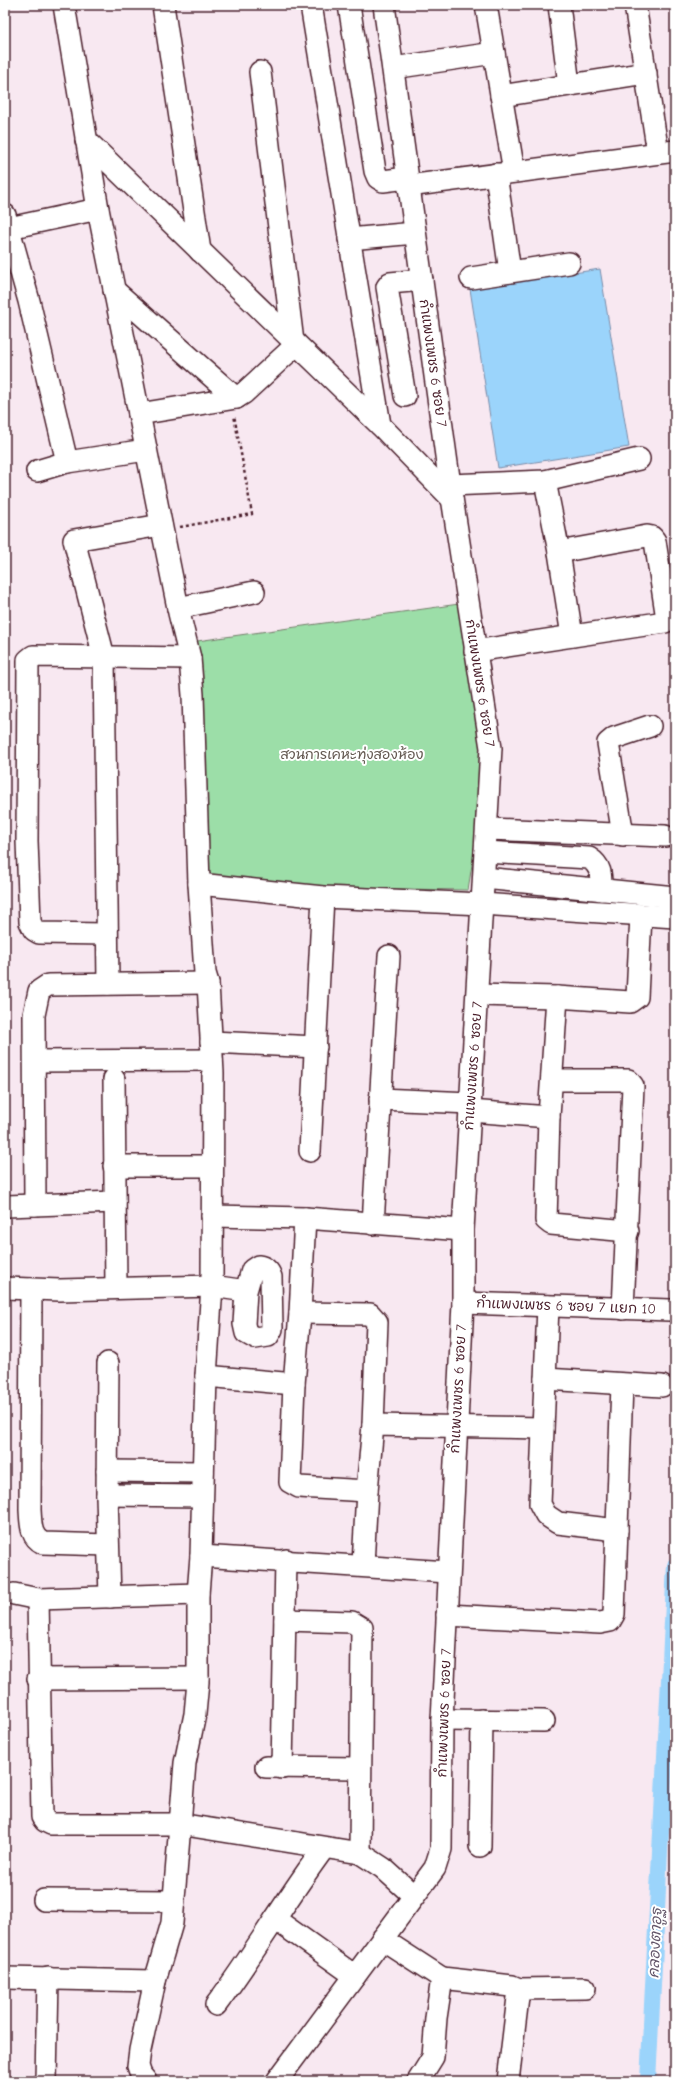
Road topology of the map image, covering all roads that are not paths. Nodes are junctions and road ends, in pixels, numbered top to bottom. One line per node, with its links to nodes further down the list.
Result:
1 (64, 5): 15 (street)
2 (163, 5): 23 (street)
3 (311, 5): 22 (street)
4 (349, 5): 18 (street)
5 (384, 5): 10 (street, กำแพงเพชร 6 ซอย 7)
6 (486, 5): 9 (street)
7 (559, 5): 13 (street)
8 (635, 5): 12 (street)
9 (494, 52): 10 (street); 14 (street)
10 (393, 68): 18 (street, กำแพงเพชร 6 ซอย 7)
11 (260, 72): 29 (street)
12 (646, 73): 13 (street); 16 (street)
13 (569, 85): 14 (street)
14 (501, 96): 17 (street)
15 (86, 140): 19 (street); 23 (street)
16 (667, 152): 17 (street)
17 (505, 173): 18 (street); 25 (street)
18 (408, 182): 21 (street, กำแพงเพชร 6 ซอย 7)
19 (98, 209): 20 (street); 28 (street)
20 (7, 221): 36 (street)
21 (415, 233): 22 (street); 27 (street, กำแพงเพชร 6 ซอย 7)
22 (349, 239): 33 (street)
23 (200, 251): 29 (street)
24 (569, 263): 25 (street)
25 (510, 272): 26 (street)
26 (471, 278)
27 (422, 280): 30 (street); 39 (street, กำแพงเพชร 6 ซอย 7)
28 (114, 290): 31 (street); 32 (street)
29 (295, 344): 31 (street); 33 (street)
30 (405, 396)
31 (234, 398): 32 (street)
32 (139, 414): 34 (street)
33 (380, 426): 39 (street)
34 (146, 450): 36 (street); 40 (street)
35 (639, 459): 38 (street)
36 (67, 462): 37 (street)
37 (36, 472)
38 (545, 481): 39 (street); 41 (street)
39 (451, 492): 45 (street, กำแพงเพชร 6 ซอย 7)
40 (162, 528): 43 (street); 46 (street)
41 (560, 552): 44 (street); 44 (street)
42 (254, 592): 43 (street)
43 (178, 608): 47 (street)
44 (572, 636): 45 (street)
45 (475, 650): 49 (street, กำแพงเพชร 6 ซอย 7)
46 (104, 657): 47 (street); 61 (street); 61 (street)
47 (190, 658): 54 (street)
48 (650, 726): 50 (street)
49 (486, 829): 50 (street); 52 (street, กำแพงเพชร 6 ซอย 7)
50 (623, 835): 51 (street)
51 (665, 836)
52 (485, 852): 53 (street, กำแพงเพชร 6 ซอย 7); 55 (street)
53 (484, 878): 55 (street); 58 (street, กำแพงเพชร 6 ซอย 7)
54 (199, 884): 56 (street); 63 (street)
55 (601, 890): 57 (street)
56 (323, 897): 58 (street); 67 (street)
57 (675, 897)
58 (482, 904): 59 (street); 65 (street, กำแพงเพชร 6 ซอย 7)
59 (642, 915): 60 (street); 66 (street)
60 (675, 917)
61 (106, 934): 64 (street)
62 (389, 956): 72 (street)
63 (208, 983): 64 (street); 68 (street)
64 (108, 984): 69 (street)
65 (478, 995): 66 (street); 73 (street, กำแพงเพชร 6 ซอย 7)
66 (557, 997): 71 (street)
67 (316, 1047): 68 (street); 75 (street)
68 (212, 1051): 69 (street); 77 (street)
69 (34, 1061): 79 (street)
70 (114, 1079): 76 (street)
71 (552, 1080): 74 (street); 85 (street)
72 (380, 1099): 73 (street); 83 (street)
73 (470, 1107): 74 (street); 84 (street, กำแพงเพชร 6 ซอย 7)
74 (549, 1117): 85 (street)
75 (310, 1151)
76 (114, 1166): 77 (street); 78 (street)
77 (212, 1166): 81 (street)
78 (115, 1202): 79 (street); 88 (street)
79 (35, 1205): 80 (street)
80 (7, 1206)
81 (212, 1216): 82 (street); 86 (street)
82 (305, 1218): 83 (street); 95 (street)
83 (373, 1224): 84 (street)
84 (463, 1230): 91 (street, กำแพงเพชร 6 ซอย 7)
85 (628, 1231): 93 (street)
86 (212, 1286): 88 (street); 90 (street); 97 (street)
87 (5, 1288): 89 (street)
88 (116, 1288): 89 (street)
89 (32, 1289): 111 (street)
90 (246, 1291)
91 (463, 1303): 92 (street, กำแพงเพชร 6 ซอย 7 แยก 10); 103 (street, กำแพงเพชร 6 ซอย 7)
92 (548, 1306): 93 (street, กำแพงเพชร 6 ซอย 7 แยก 10); 98 (street)
93 (623, 1309): 94 (street, กำแพงเพชร 6 ซอย 7 แยก 10)
94 (670, 1310)
95 (300, 1313): 99 (street); 102 (street)
96 (108, 1362): 105 (street)
97 (206, 1376): 99 (street); 106 (street)
98 (545, 1379): 100 (street); 104 (street)
99 (294, 1384): 107 (street)
100 (622, 1384): 101 (street); 110 (street)
101 (662, 1386)
102 (373, 1425): 103 (street); 107 (street)
103 (457, 1426): 104 (street); 115 (street, กำแพงเพชร 6 ซอย 7)
104 (543, 1428): 110 (street)
105 (107, 1471): 106 (street); 108 (street)
106 (203, 1472): 109 (street)
107 (366, 1491): 114 (street)
108 (107, 1495): 109 (street); 111 (street)
109 (202, 1496): 112 (street)
110 (617, 1530): 120 (street)
111 (108, 1545): 118 (street)
112 (201, 1556): 113 (street); 117 (street)
113 (286, 1560): 114 (street); 121 (street)
114 (363, 1565): 115 (street)
115 (448, 1572): 120 (street, กำแพงเพชร 6 ซอย 7)
116 (14, 1594): 119 (street)
117 (198, 1594): 118 (street); 122 (street)
118 (110, 1597): 119 (street)
119 (38, 1599): 123 (street)
120 (447, 1615): 124 (street, กำแพงเพชร 6 ซอย 7)
121 (285, 1620): 127 (street); 127 (street)
122 (198, 1678): 123 (street); 128 (street)
123 (38, 1679): 128 (street)
124 (442, 1720): 125 (street); 132 (street, กำแพงเพชร 6 ซอย 7)
125 (482, 1720): 126 (street); 129 (street)
126 (544, 1721)
127 (360, 1768): 131 (street)
128 (179, 1824): 130 (street); 134 (street)
129 (480, 1846)
130 (324, 1848): 131 (street); 135 (street)
131 (360, 1853): 132 (street)
132 (414, 1896): 136 (street, กำแพงเพชร 6 ซอย 7)
133 (44, 1900): 134 (street)
134 (173, 1901): 141 (street)
135 (275, 1919): 137 (street); 144 (street)
136 (382, 1939): 137 (street, กำแพงเพชร 6 ซอย 7); 140 (street)
137 (355, 1976): 145 (street, กำแพงเพชร 6 ซอย 7)
138 (5, 1978): 139 (street)
139 (48, 1978): 141 (street); 146 (street)
140 (442, 1978): 143 (street); 148 (street)
141 (155, 1981): 147 (street)
142 (585, 1988): 143 (street)
143 (519, 1989): 149 (street)
144 (216, 2005)
145 (286, 2078)
146 (46, 2081)
147 (146, 2081)
148 (418, 2081)
149 (508, 2081)

